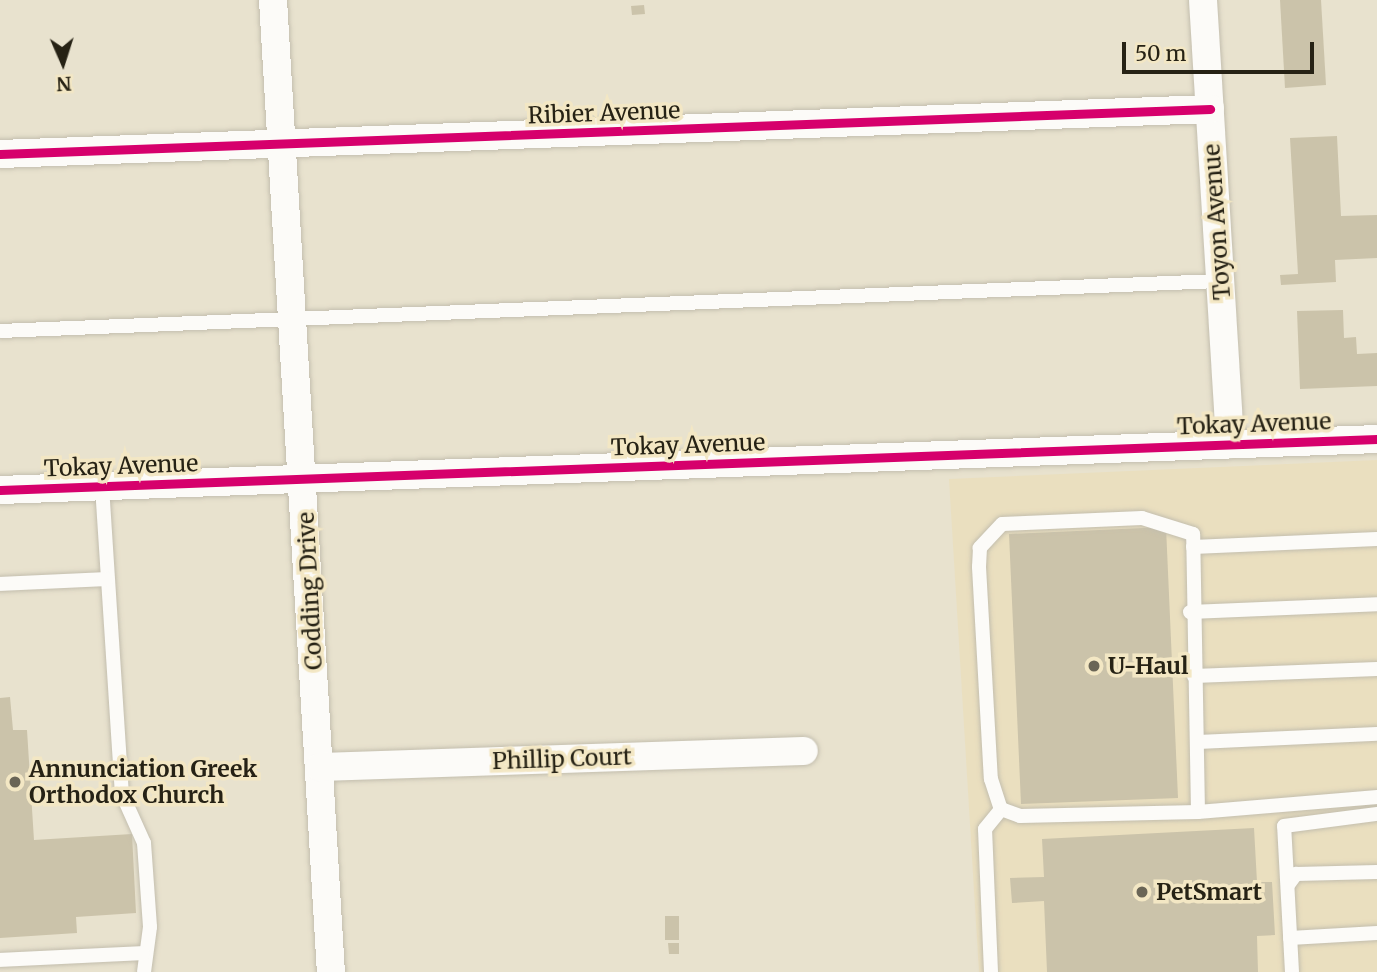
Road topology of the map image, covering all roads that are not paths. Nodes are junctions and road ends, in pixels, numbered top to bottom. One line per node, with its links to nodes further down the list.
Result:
1 (273, 0): 4 (street, Codding Drive)
2 (1203, 0): 3 (street, Toyon Avenue)
3 (1210, 109): 4 (street, Ribier Avenue); 6 (street, Toyon Avenue)
4 (282, 145): 5 (street, Ribier Avenue); 7 (street, Codding Drive)
5 (0, 154)
6 (1220, 281): 7 (lane); 10 (street, Toyon Avenue)
7 (293, 318): 8 (lane); 11 (street, Codding Drive)
8 (0, 331)
9 (1377, 439): 10 (street, Tokay Avenue)
10 (1230, 444): 11 (street, Tokay Avenue)
11 (304, 479): 12 (street, Tokay Avenue); 25 (street, Codding Drive)
12 (102, 486): 13 (street, Tokay Avenue); 16 (lane)
13 (0, 490)
14 (1377, 539): 15 (lane)
15 (1193, 547): 19 (lane); 27 (lane)
16 (106, 579): 17 (lane); 34 (lane)
17 (0, 584)
18 (1377, 604): 19 (lane)
19 (1190, 612): 21 (lane)
20 (1377, 669): 21 (lane)
21 (1194, 676): 23 (lane)
22 (1377, 734): 23 (lane)
23 (1198, 742): 28 (lane)
24 (804, 751): 25 (street, Phillip Court)
25 (320, 767): 37 (street, Codding Drive)
26 (1377, 797): 28 (lane)
27 (1001, 809): 28 (lane); 38 (lane)
28 (1198, 812)
29 (1377, 814): 31 (lane)
30 (1377, 872): 31 (lane)
31 (1288, 885): 33 (lane)
32 (1377, 933): 33 (lane)
33 (1290, 938): 39 (lane)
34 (143, 953): 35 (lane); 36 (lane)
35 (0, 960)
36 (144, 972)
37 (331, 972)
38 (991, 972)
39 (1292, 972)

